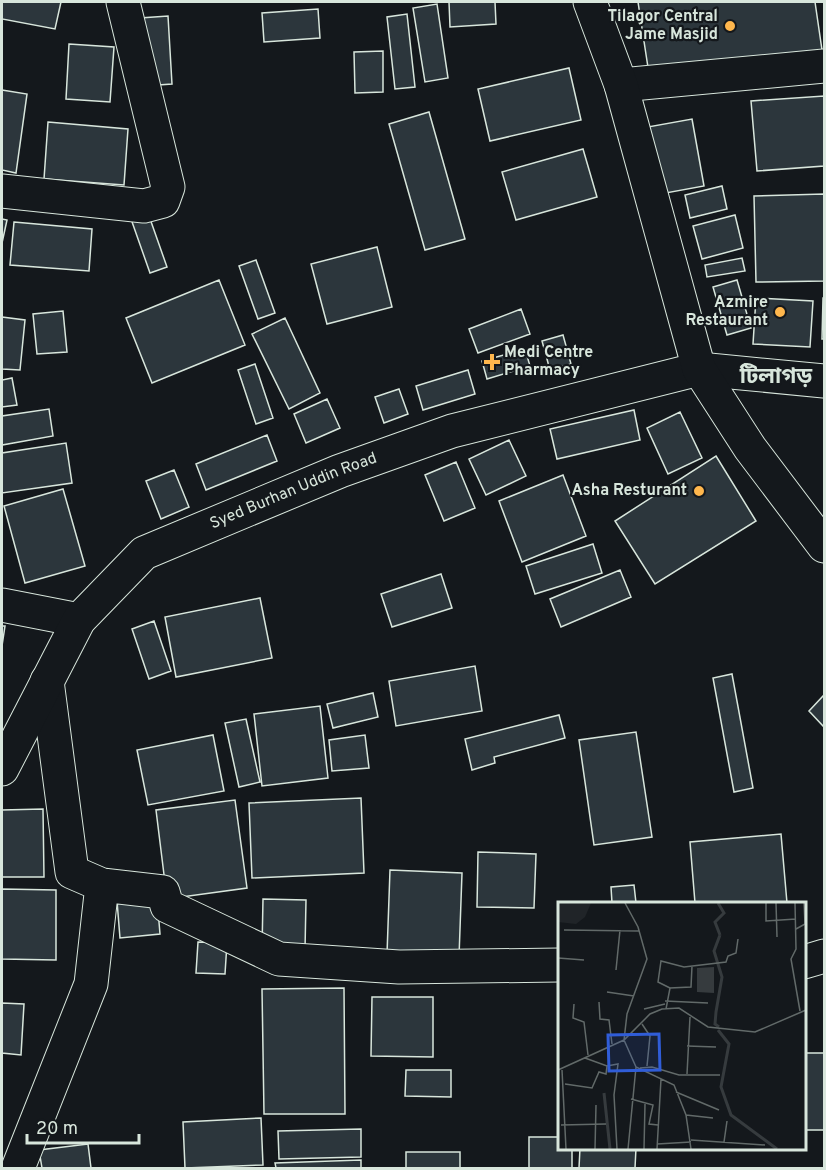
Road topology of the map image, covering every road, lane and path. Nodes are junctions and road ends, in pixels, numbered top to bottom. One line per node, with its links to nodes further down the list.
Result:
1 (123, 2): 5 (main road)
2 (590, 2): 4 (main road)
3 (825, 66): 4 (main road)
4 (621, 85): 6 (main road)
5 (2, 191)
6 (699, 369): 7 (main road, Syed Burhan Uddin Road); 8 (main road); 10 (main road, Syed Burhan Uddin Road)
7 (825, 381)
8 (825, 546)
9 (2, 605): 10 (main road)
10 (79, 620): 11 (main road, Syed Burhan Uddin Road)
11 (47, 681): 12 (main road, Syed Burhan Uddin Road); 13 (main road)
12 (2, 769)
13 (102, 885): 16 (main road); 17 (main road)
14 (825, 956): 15 (main road)
15 (805, 962)
16 (558, 965)
17 (18, 1168)

